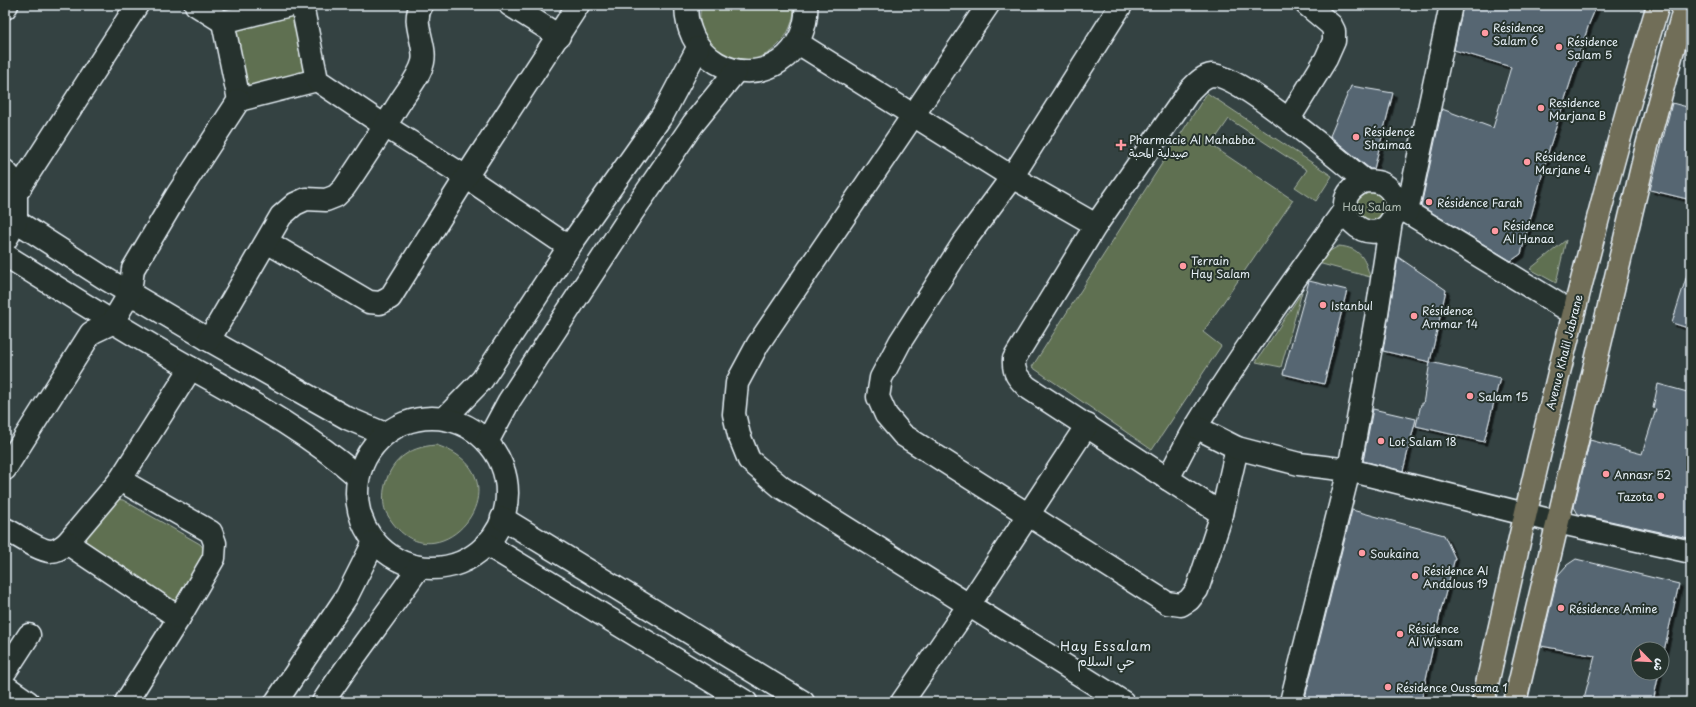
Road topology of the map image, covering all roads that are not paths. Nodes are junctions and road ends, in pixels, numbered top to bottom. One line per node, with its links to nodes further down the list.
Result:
1 (7, 5): 17 (street)
2 (137, 5): 32 (street)
3 (196, 5): 18 (street)
4 (290, 5): 18 (street)
5 (302, 5): 23 (street)
6 (422, 5): 27 (street)
7 (510, 5): 19 (street)
8 (578, 5): 19 (street)
9 (687, 5): 21 (street)
10 (806, 5): 20 (street)
11 (988, 5): 25 (street)
12 (1121, 5): 30 (street)
13 (1306, 5): 26 (street)
14 (1451, 5): 34 (street)
15 (1658, 5): 45 (main road, Avenue Khalil Jabrane)
16 (1685, 5): 65 (main road)
17 (5, 8)
18 (223, 22): 24 (street)
19 (559, 36): 29 (street)
20 (798, 43): 22 (street); 25 (street)
21 (698, 48): 22 (street); 39 (street)
22 (736, 71): 54 (street)
23 (317, 80): 24 (street); 27 (street)
24 (239, 100): 41 (street)
25 (913, 116): 30 (street); 72 (street)
26 (1289, 119): 31 (street); 36 (street)
27 (385, 126): 29 (street); 38 (street)
28 (5, 171): 32 (street)
29 (466, 177): 38 (street); 39 (street)
30 (1012, 177): 36 (street); 63 (street)
31 (1365, 181): 33 (street); 34 (street)
32 (14, 192): 35 (street)
33 (1345, 209): 34 (street); 52 (street)
34 (1398, 213): 45 (street); 57 (street)
35 (11, 218): 37 (street); 42 (street)
36 (1096, 225): 51 (street)
37 (5, 242)
38 (267, 242): 48 (street)
39 (569, 247): 50 (street)
40 (5, 255): 44 (street)
41 (133, 269): 42 (street); 43 (street)
42 (106, 279): 43 (street); 44 (street)
43 (130, 293): 46 (street); 48 (street)
44 (89, 308): 46 (street); 47 (street)
45 (1573, 313): 62 (main road, Avenue Khalil Jabrane)
46 (112, 322): 47 (street); 49 (street)
47 (90, 333): 56 (street)
48 (209, 340): 53 (street)
49 (191, 368): 58 (street); 60 (street)
50 (445, 418): 53 (street); 54 (street)
51 (1087, 425): 59 (street); 63 (street)
52 (1196, 427): 55 (street); 59 (street)
53 (384, 434): 58 (street)
54 (487, 442): 64 (street)
55 (1237, 448): 57 (street); 61 (street)
56 (5, 468)
57 (1349, 470): 62 (street); 85 (street)
58 (358, 477): 67 (street)
59 (1168, 479): 61 (street)
60 (120, 480): 68 (street); 73 (street)
61 (1222, 514): 63 (street)
62 (1525, 514): 65 (street); 86 (main road, Avenue Khalil Jabrane)
63 (1028, 515): 72 (street)
64 (502, 518): 69 (street); 82 (street)
65 (1557, 522): 70 (street); 87 (main road)
66 (5, 528): 68 (street)
67 (374, 542): 71 (street); 79 (street)
68 (67, 543): 73 (street)
69 (486, 544): 71 (street); 81 (street)
70 (1691, 552)
71 (419, 567): 80 (street)
72 (969, 605): 83 (street); 84 (street)
73 (179, 618): 78 (street)
74 (29, 635): 75 (street)
75 (5, 672)
76 (5, 686): 77 (street)
77 (28, 702)
78 (126, 702)
79 (276, 702)
80 (322, 702)
81 (746, 702)
82 (803, 702)
83 (902, 702)
84 (1123, 702)
85 (1291, 702)
86 (1483, 702)
87 (1515, 702)

